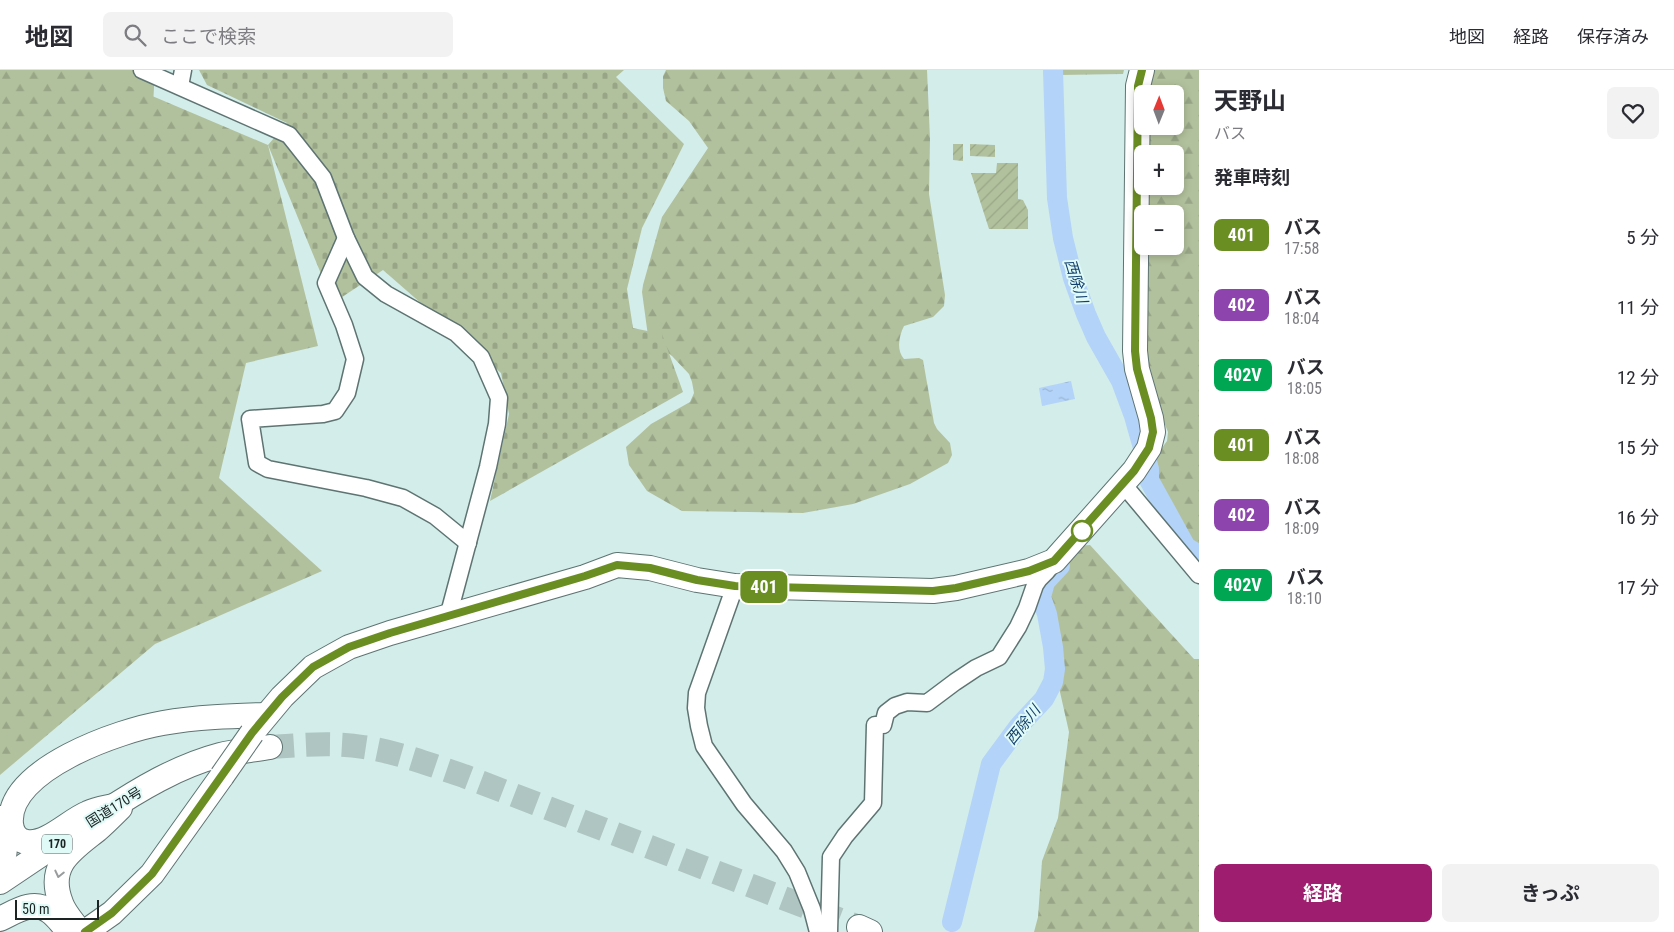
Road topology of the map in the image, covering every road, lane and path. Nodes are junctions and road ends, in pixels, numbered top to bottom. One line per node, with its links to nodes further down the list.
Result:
1 (142, 70): 4 (street)
2 (183, 70): 4 (street)
3 (1137, 75): 6 (highway)
4 (180, 86): 5 (street)
5 (346, 238): 7 (street); 7 (street)
6 (1130, 476): 8 (highway); 9 (street)
7 (468, 543): 11 (street)
8 (1054, 561): 10 (highway); 22 (street)
9 (1199, 576)
10 (735, 586): 11 (highway); 21 (street)
11 (448, 617): 12 (highway)
12 (263, 732): 13 (highway, 国道170号 / 170); 14 (highway); 15 (highway); 20 (highway, bridge)
13 (140, 790): 14 (highway, 国道170号 / 170); 19 (highway, one-way to 19)
14 (114, 806): 16 (highway, 国道170号 / 170)
15 (0, 864)
16 (0, 882)
17 (0, 919): 18 (highway)
18 (70, 932)
19 (77, 932)
20 (85, 932)
21 (818, 932)
22 (829, 932)

